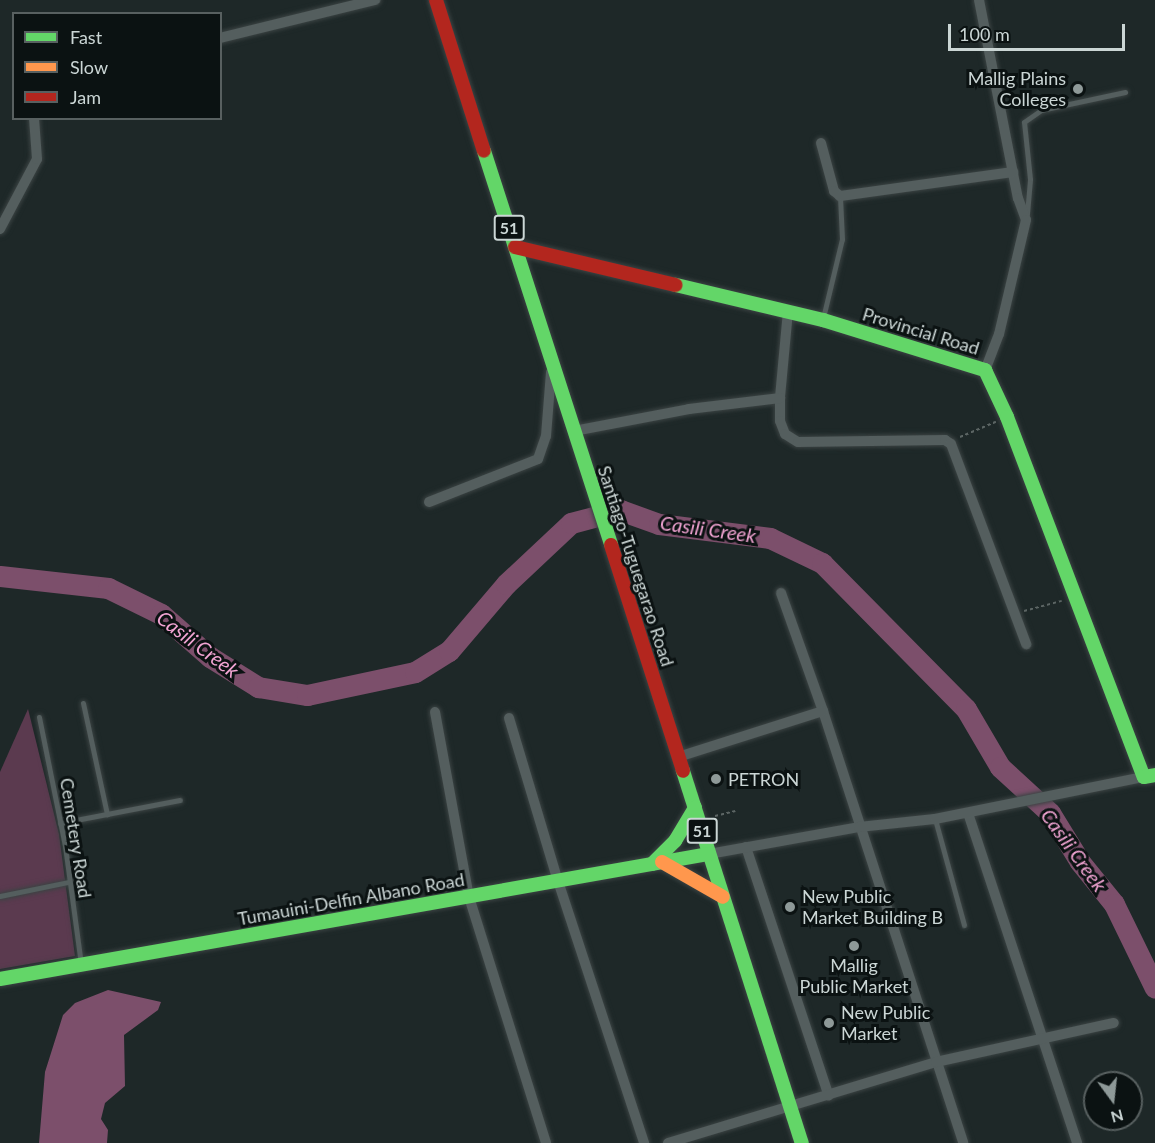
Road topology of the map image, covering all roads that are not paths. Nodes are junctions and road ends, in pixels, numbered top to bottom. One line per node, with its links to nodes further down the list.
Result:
1 (375, 0): 4 (street)
2 (436, 0): 12 (main road, Santiago-Tuguegarao Road / 51)
3 (978, 0): 8 (street)
4 (222, 38)
5 (1125, 92): 10 (lane)
6 (34, 120): 11 (street)
7 (821, 143): 9 (street)
8 (1013, 172): 9 (street); 10 (street)
9 (840, 196): 14 (lane)
10 (1026, 220): 16 (street)
11 (0, 229)
12 (515, 247): 13 (main road, Provincial Road); 15 (main road, Santiago-Tuguegarao Road / 51)
13 (788, 311): 14 (main road, Provincial Road); 17 (street)
14 (823, 320): 16 (main road, Provincial Road)
15 (552, 366): 18 (main road, Santiago-Tuguegarao Road / 51); 19 (street)
16 (985, 370): 28 (main road, Provincial Road)
17 (780, 398): 18 (street); 21 (street)
18 (574, 431): 27 (main road, Santiago-Tuguegarao Road / 51)
19 (429, 502)
20 (781, 593): 23 (street)
21 (1026, 644)
22 (83, 703): 31 (lane)
23 (823, 711): 27 (street); 35 (street)
24 (435, 712): 42 (street)
25 (39, 717): 34 (lane, Cemetery Road)
26 (509, 718): 39 (street)
27 (678, 757): 32 (main road, Santiago-Tuguegarao Road / 51)
28 (1150, 776): 30 (street)
29 (180, 800): 31 (lane)
30 (968, 813): 33 (street); 48 (street)
31 (107, 814): 34 (lane)
32 (697, 814): 37 (main road, Santiago-Tuguegarao Road / 51); 38 (main road)
33 (935, 819): 35 (street); 44 (lane)
34 (60, 823): 40 (lane, Cemetery Road)
35 (859, 827): 36 (street); 49 (street)
36 (746, 847): 37 (street); 50 (street)
37 (709, 854): 38 (main road, Tumauini-Delfin Albano Road); 43 (main road, Santiago-Tuguegarao Road / 51)
38 (657, 863): 39 (main road, Tumauini-Delfin Albano Road); 43 (main road)
39 (558, 881): 42 (main road, Tumauini-Delfin Albano Road); 53 (street)
40 (68, 882): 41 (lane); 45 (lane, Cemetery Road)
41 (0, 896)
42 (469, 897): 45 (main road, Tumauini-Delfin Albano Road); 52 (street)
43 (723, 897): 51 (main road, Santiago-Tuguegarao Road / 51)
44 (964, 925)
45 (81, 964): 46 (main road, Tumauini-Delfin Albano Road)
46 (0, 979)
47 (1114, 1023): 48 (street)
48 (1041, 1037): 49 (street); 57 (street)
49 (936, 1062): 50 (street); 56 (street)
50 (829, 1096): 51 (street)
51 (790, 1104): 54 (street); 55 (main road, Santiago-Tuguegarao Road / 51)
52 (546, 1143)
53 (644, 1143)
54 (668, 1143)
55 (802, 1143)
56 (963, 1143)
57 (1077, 1143)

